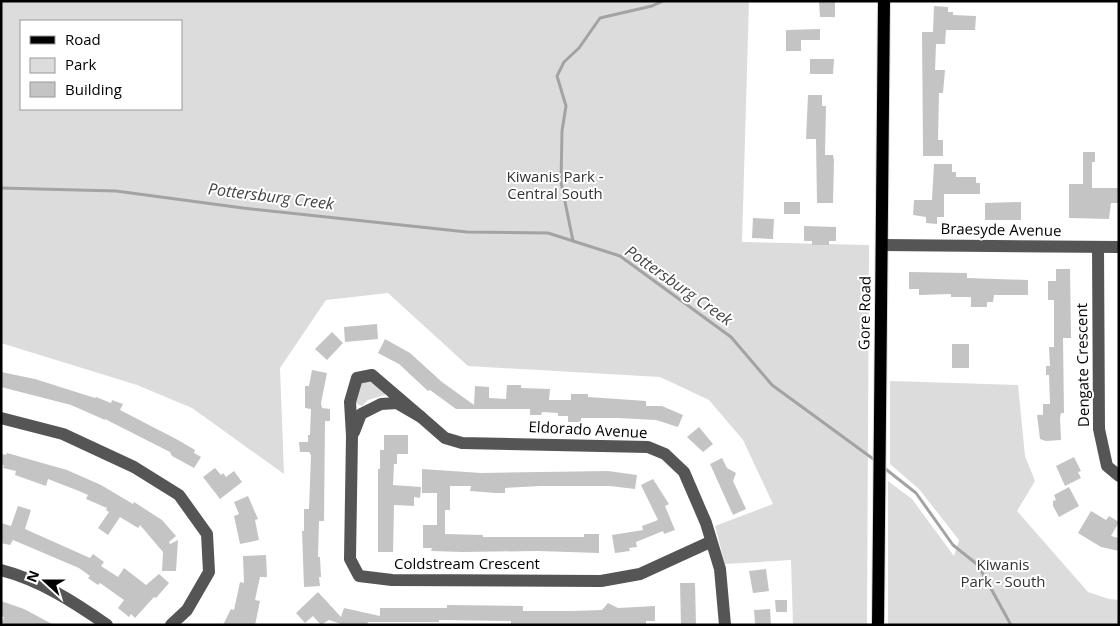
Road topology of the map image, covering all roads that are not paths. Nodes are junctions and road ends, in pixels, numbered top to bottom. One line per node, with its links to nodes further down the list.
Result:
1 (884, 1): 2 (main road, Gore Road)
2 (882, 245): 3 (street, Braesyde Avenue); 14 (main road, Gore Road)
3 (1098, 247): 4 (street, Braesyde Avenue); 8 (street, Dengate Crescent)
4 (1119, 247)
5 (421, 417): 7 (street, Eldorado Avenue); 7 (street, Eldorado Avenue); 9 (street, Eldorado Avenue)
6 (1, 418): 12 (street)
7 (352, 436): 9 (street, Coldstream Crescent)
8 (1119, 476)
9 (710, 542): 13 (street, Eldorado Avenue)
10 (1, 570): 11 (street)
11 (107, 625)
12 (171, 625)
13 (725, 625)
14 (878, 625)

